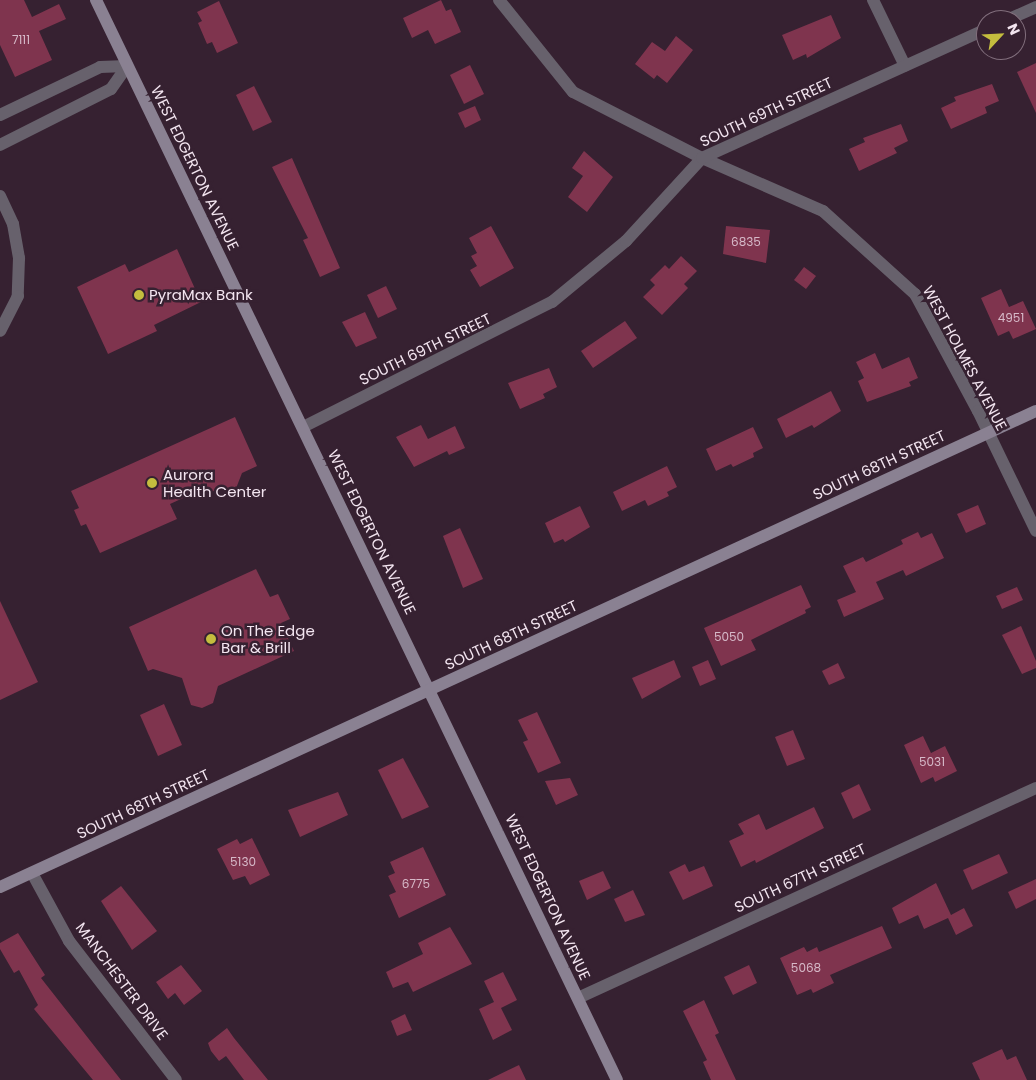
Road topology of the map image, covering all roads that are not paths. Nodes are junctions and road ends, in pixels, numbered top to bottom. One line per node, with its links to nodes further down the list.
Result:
1 (96, 0): 5 (street, WEST EDGERTON AVENUE)
2 (499, 0): 9 (street, WEST HOLMES AVENUE)
3 (873, 0): 6 (street)
4 (976, 34): 6 (street, SOUTH 69TH STREET)
5 (127, 66): 7 (street); 8 (street); 13 (street, WEST EDGERTON AVENUE)
6 (904, 66): 9 (street, SOUTH 69TH STREET)
7 (0, 115)
8 (0, 145)
9 (702, 158): 13 (street, SOUTH 69TH STREET); 14 (street, WEST HOLMES AVENUE)
10 (0, 196): 11 (street)
11 (0, 331)
12 (1036, 411): 14 (street, SOUTH 68TH STREET)
13 (303, 427): 16 (street, WEST EDGERTON AVENUE)
14 (988, 432): 15 (street, WEST HOLMES AVENUE); 16 (street, SOUTH 68TH STREET)
15 (1036, 531)
16 (431, 690): 18 (street, SOUTH 68TH STREET); 20 (street, WEST EDGERTON AVENUE)
17 (1036, 788): 20 (street, SOUTH 67TH STREET)
18 (32, 873): 19 (street, SOUTH 68TH STREET); 21 (street, MANCHESTER DRIVE)
19 (0, 887)
20 (578, 998): 22 (street, WEST EDGERTON AVENUE)
21 (176, 1080)
22 (616, 1080)

